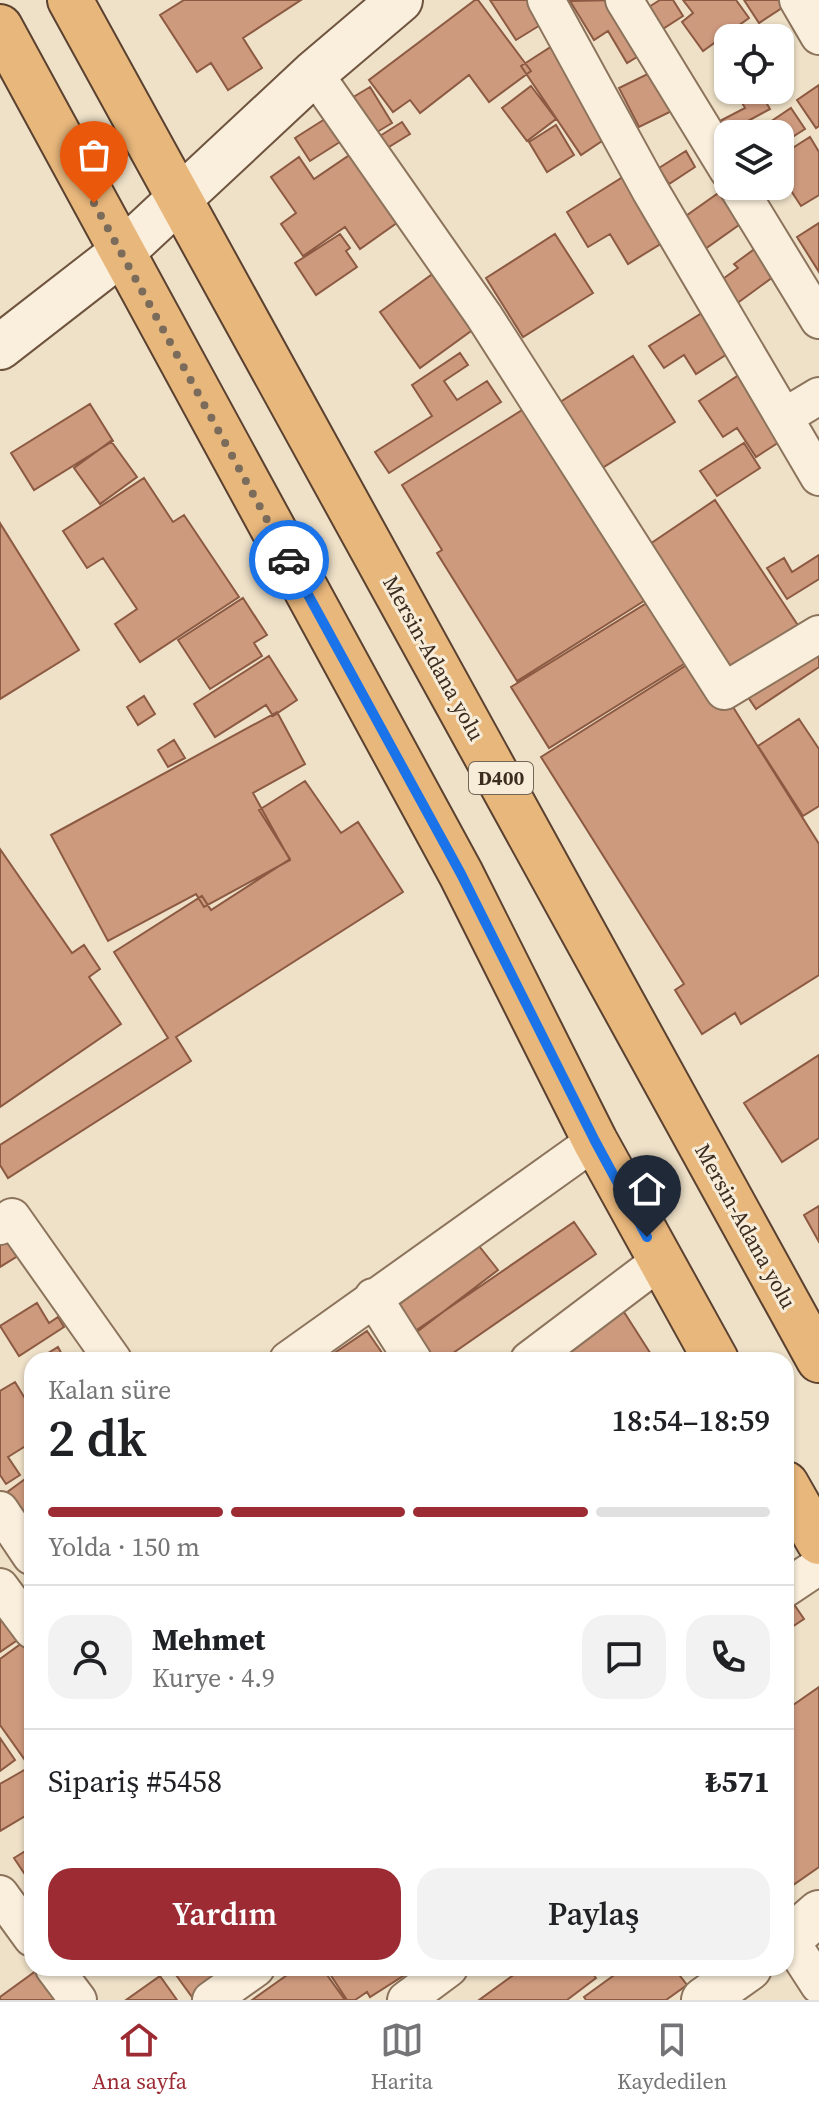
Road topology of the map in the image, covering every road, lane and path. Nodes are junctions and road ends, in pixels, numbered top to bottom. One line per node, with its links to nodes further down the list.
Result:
1 (70, 0): 10 (highway, Mersin-Adana yolu / D400)
2 (400, 0): 8 (main road)
3 (546, 0): 16 (street)
4 (624, 0): 9 (street)
5 (798, 0): 7 (street)
6 (0, 27): 12 (highway)
7 (819, 36)
8 (314, 73): 10 (main road); 18 (street)
9 (714, 147)
10 (180, 198): 12 (main road); 28 (highway, Mersin-Adana yolu / D400)
11 (746, 200): 13 (street)
12 (121, 253): 14 (main road); 19 (highway)
13 (819, 320)
14 (0, 347)
15 (819, 396): 16 (street)
16 (784, 417): 17 (street)
17 (819, 477)
18 (819, 634)
19 (595, 1141): 21 (highway); 22 (street)
20 (0, 1226): 23 (street)
21 (660, 1261): 26 (street); 27 (highway)
22 (373, 1297): 24 (street); 25 (street)
23 (107, 1352)
24 (299, 1352)
25 (408, 1352)
26 (540, 1352)
27 (711, 1352)
28 (819, 1360)
29 (794, 1498): 31 (highway)
30 (0, 1510): 32 (street)
31 (819, 1542)
32 (24, 1544)
33 (24, 1560): 35 (street)
34 (819, 1566): 36 (street)
35 (0, 1574)
36 (794, 1583)
37 (0, 1587): 38 (street)
38 (24, 1619)
39 (0, 1894): 40 (street)
40 (21, 1930)
41 (795, 1932): 46 (street)
42 (60, 1976): 47 (street)
43 (245, 1976): 48 (street)
44 (438, 1976): 49 (street)
45 (738, 1976): 50 (main road)
46 (819, 1985)
47 (78, 2000)
48 (211, 2000)
49 (406, 2000)
50 (704, 2000)

